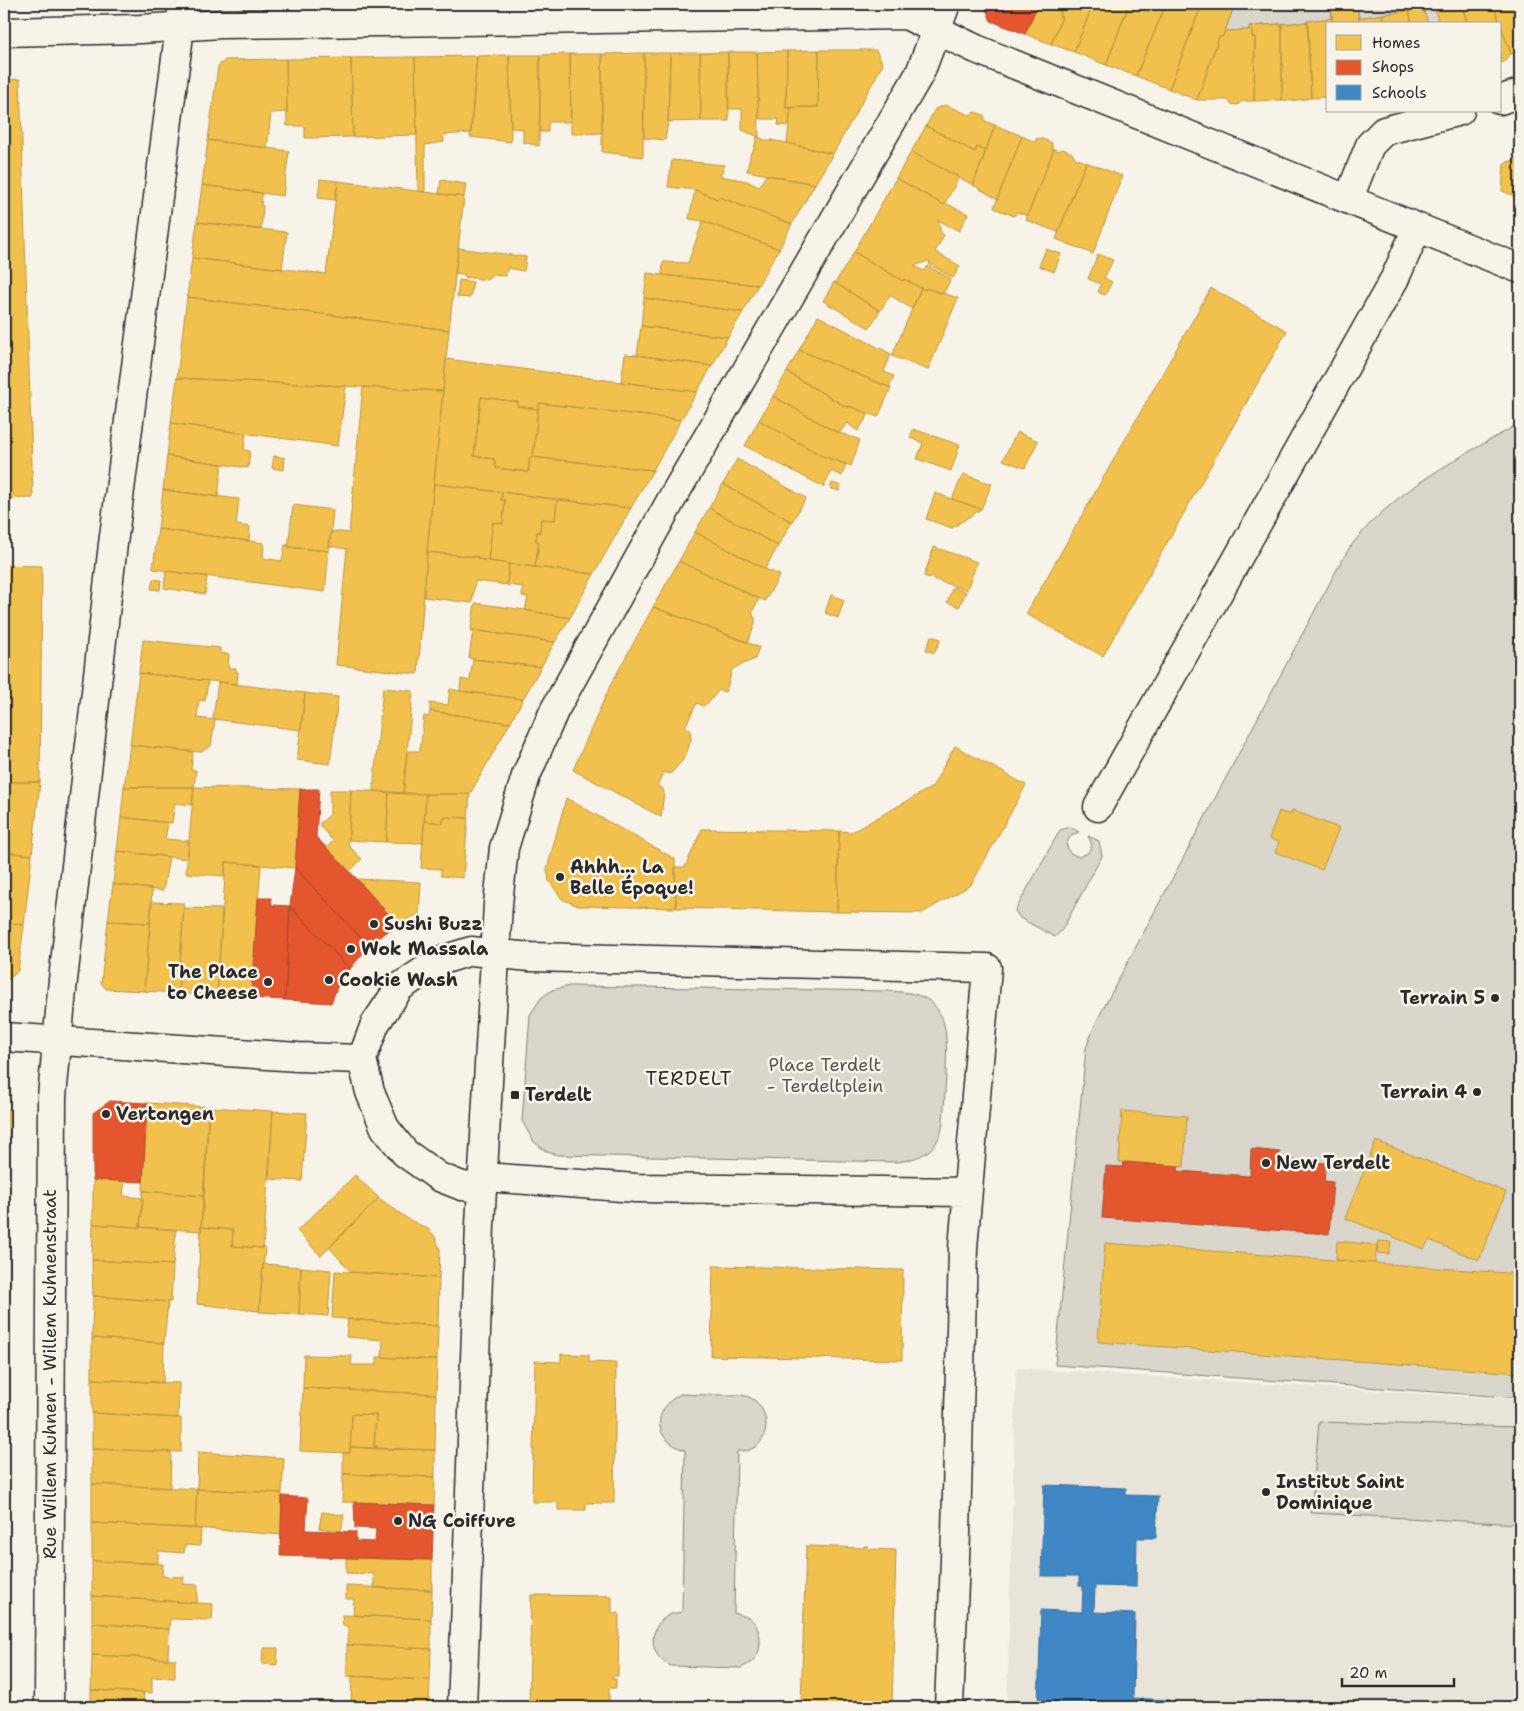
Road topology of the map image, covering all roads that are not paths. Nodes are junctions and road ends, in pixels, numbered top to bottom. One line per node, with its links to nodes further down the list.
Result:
1 (946, 4): 3 (street)
2 (182, 15): 3 (street); 4 (street); 14 (street, Rue Willem Kuhnen - Willem Kuhnenstraat)
3 (936, 29): 8 (street); 12 (street)
4 (4, 32)
5 (1520, 93): 6 (street)
6 (1502, 99)
7 (1456, 112): 8 (street)
8 (1349, 198): 9 (street)
9 (1417, 228): 10 (street); 11 (street)
10 (1520, 269)
11 (1098, 807)
12 (495, 954): 15 (street); 16 (street); 17 (street)
13 (4, 1037): 14 (street)
14 (57, 1040): 15 (street); 18 (street, Rue Willem Kuhnen - Willem Kuhnenstraat)
15 (362, 1059): 16 (street)
16 (483, 1183): 17 (street); 19 (street)
17 (967, 1192): 20 (street)
18 (49, 1707)
19 (462, 1707)
20 (949, 1707)

